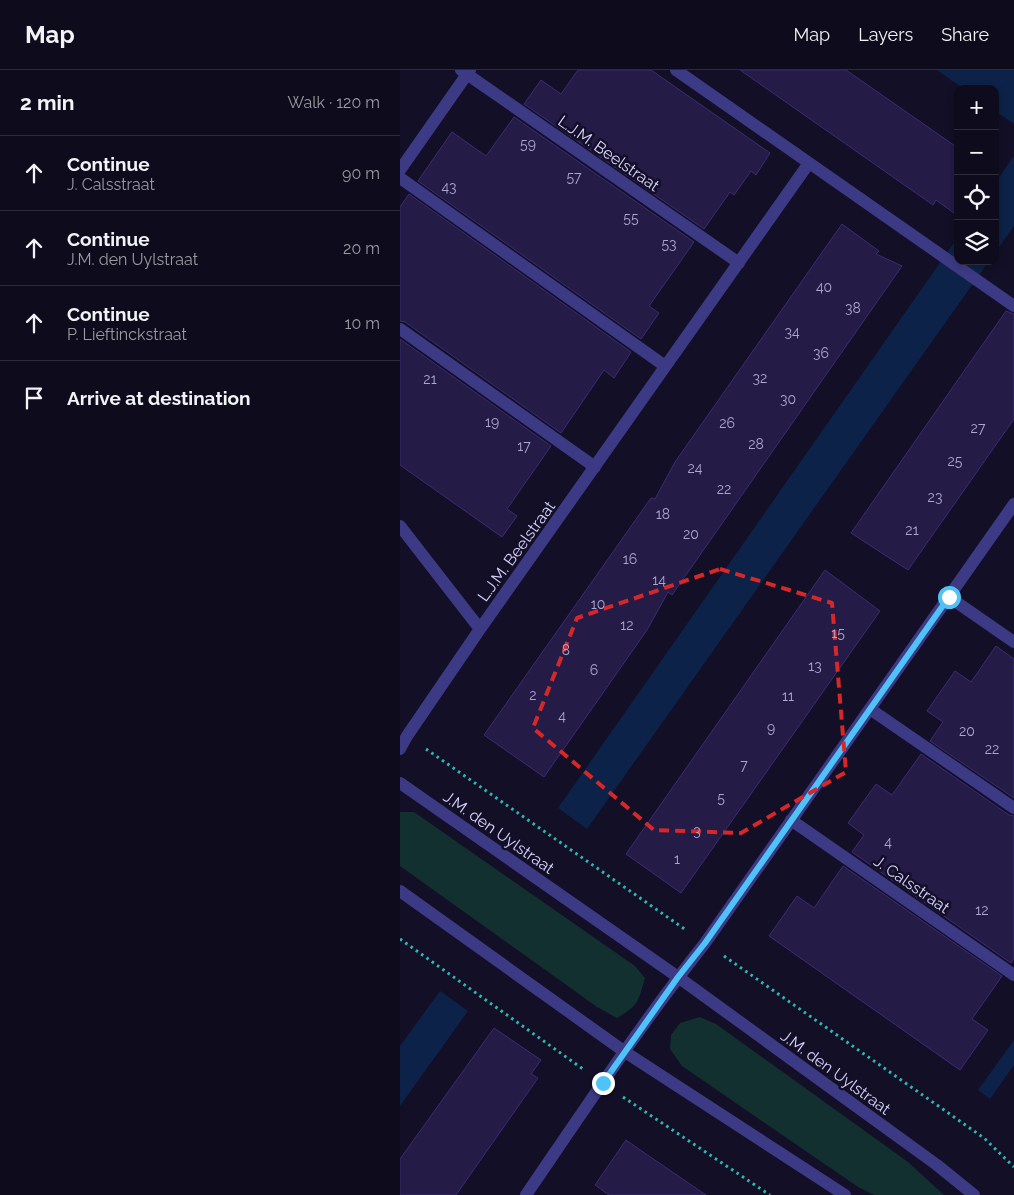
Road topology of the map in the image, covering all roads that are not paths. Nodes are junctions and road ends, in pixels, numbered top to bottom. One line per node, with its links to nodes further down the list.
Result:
1 (676, 70): 3 (street)
2 (466, 72): 4 (street); 6 (street, L.J.M. Beelstraat)
3 (809, 163): 6 (street, L.J.M. Beelstraat); 7 (street)
4 (400, 170)
5 (400, 178): 9 (street)
6 (739, 263): 9 (street, L.J.M. Beelstraat)
7 (1014, 306)
8 (400, 329): 10 (street)
9 (666, 366): 10 (street, L.J.M. Beelstraat)
10 (595, 467): 14 (street, L.J.M. Beelstraat)
11 (1014, 504): 13 (street)
12 (400, 526): 14 (street, L.J.M. Beelstraat)
13 (949, 597): 15 (street); 16 (street)
14 (480, 629): 17 (street, L.J.M. Beelstraat)
15 (1014, 642)
16 (870, 709): 19 (street); 20 (street)
17 (400, 749)
18 (400, 783): 23 (street, J.M. den Uylstraat)
19 (1014, 808)
20 (791, 820): 22 (street, J. Calsstraat); 23 (street)
21 (400, 891): 24 (street)
22 (1014, 975)
23 (678, 977): 24 (street); 27 (street, J.M. den Uylstraat)
24 (625, 1052): 25 (street); 26 (street)
25 (526, 1195)
26 (845, 1195)
27 (974, 1195)

